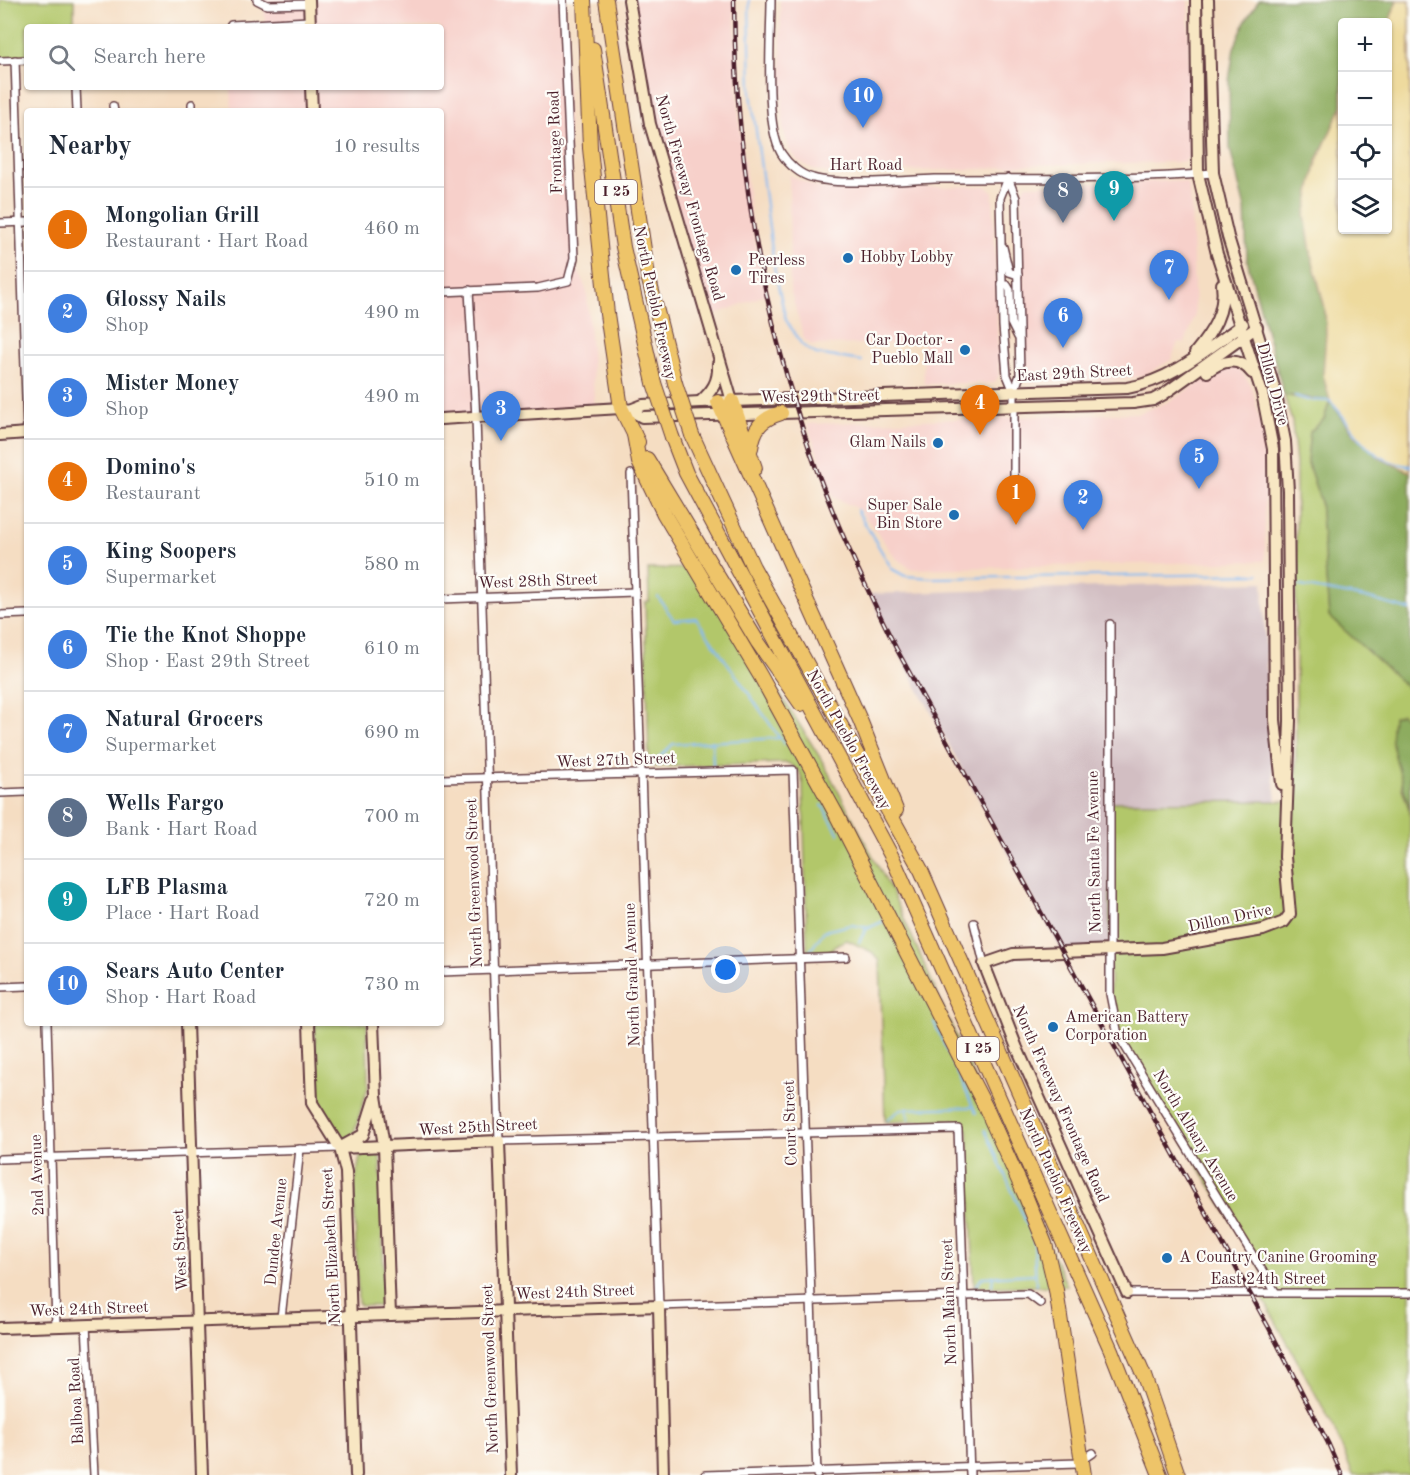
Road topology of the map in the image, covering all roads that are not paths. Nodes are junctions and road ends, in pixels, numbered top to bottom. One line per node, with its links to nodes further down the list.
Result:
1 (257, 0): 9 (street)
2 (563, 0): 27 (street, Frontage Road)
3 (585, 0): 40 (highway); 57 (highway, North Pueblo Freeway / I 25, bridge)
4 (606, 0): 65 (highway, North Pueblo Freeway / I 25, bridge)
5 (628, 0): 32 (street, North Freeway Frontage Road)
6 (771, 0): 20 (street, Hart Road)
7 (1196, 0): 19 (street, Dillon Drive)
8 (1208, 0): 18 (street, Dillon Drive)
9 (309, 2): 10 (street)
10 (310, 24)
11 (15, 60): 12 (street); 13 (street); 21 (street)
12 (24, 60)
13 (0, 61)
14 (76, 90): 16 (street)
15 (311, 90): 17 (street)
16 (77, 108)
17 (312, 108)
18 (1213, 173): 19 (street, Hart Road); 29 (street, Dillon Drive)
19 (1198, 174): 20 (street, Hart Road); 24 (street, Dillon Drive)
20 (1008, 178): 23 (street); 25 (street)
21 (24, 222): 22 (street)
22 (0, 223)
23 (1001, 242): 25 (street); 26 (street)
24 (1217, 254): 30 (street, Dillon Drive); 33 (street)
25 (1018, 275): 31 (street)
26 (1002, 285): 31 (street); 35 (street)
27 (469, 290): 28 (street); 42 (street, North Greenwood Street)
28 (444, 292)
29 (1256, 322): 30 (street, East 29th Street); 64 (street, Dillon Drive)
30 (1241, 332): 33 (street, East 29th Street); 34 (street, Dillon Drive); 36 (street, East 29th Street)
31 (1019, 339): 35 (street)
32 (717, 349): 37 (street); 38 (street, North Freeway Frontage Road)
33 (1187, 363): 35 (street, East 29th Street)
34 (1256, 379): 36 (street); 64 (street, Dillon Drive)
35 (1014, 392): 38 (street, East 29th Street); 39 (street)
36 (1164, 394): 39 (street, East 29th Street)
37 (700, 402): 38 (street, West 29th Street); 40 (street, West 29th Street)
38 (728, 408): 40 (street, West 29th Street); 41 (street, West 29th Street); 47 (highway); 50 (highway)
39 (1014, 408): 41 (street, West 29th Street); 49 (street)
40 (625, 409): 42 (street, West 29th Street); 46 (highway)
41 (781, 413): 47 (highway)
42 (476, 418): 43 (street, West 29th Street); 52 (street, North Greenwood Street)
43 (444, 419)
44 (24, 432): 45 (street)
45 (0, 435)
46 (634, 435): 57 (highway); 107 (highway)
47 (751, 451): 50 (highway)
48 (632, 474): 51 (street, North Grand Avenue)
49 (1014, 494)
50 (764, 505): 65 (highway)
51 (635, 592): 52 (street, West 28th Street); 59 (street, North Grand Avenue)
52 (481, 597): 53 (street, West 28th Street); 60 (street, North Greenwood Street)
53 (444, 599)
54 (24, 614): 55 (street)
55 (0, 615)
56 (1110, 624): 67 (street, North Santa Fe Avenue)
57 (835, 753): 116 (highway, North Pueblo Freeway / I 25)
58 (793, 770): 59 (street, West 27th Street); 69 (street, Court Street)
59 (641, 773): 60 (street, West 27th Street); 70 (street, North Grand Avenue)
60 (487, 778): 61 (street, West 27th Street); 72 (street, North Greenwood Street)
61 (444, 779)
62 (24, 792): 63 (street)
63 (0, 793)
64 (1286, 817): 67 (street, Dillon Drive)
65 (921, 870): 106 (highway, North Pueblo Freeway / I 25)
66 (974, 923): 71 (street, North Freeway Frontage Road)
67 (1112, 950): 71 (street, North Santa Fe Avenue); 92 (street, North Albany Avenue)
68 (846, 957): 69 (street)
69 (799, 959): 70 (street); 82 (street, Court Street)
70 (648, 964): 72 (street); 83 (street, North Grand Avenue)
71 (984, 964): 91 (street, North Freeway Frontage Road)
72 (493, 970): 73 (street); 84 (street, North Greenwood Street)
73 (444, 972)
74 (24, 986): 75 (street)
75 (0, 987)
76 (46, 1026): 89 (street, 2nd Avenue)
77 (187, 1026): 88 (street, West Street)
78 (309, 1026): 86 (street, North Elizabeth Street)
79 (373, 1026): 80 (street)
80 (376, 1095): 85 (street); 86 (street)
81 (958, 1129): 82 (street, West 25th Street); 94 (street, North Main Street)
82 (805, 1131): 83 (street, West 25th Street); 95 (street, Court Street)
83 (653, 1136): 84 (street, West 25th Street); 97 (street, North Grand Avenue)
84 (499, 1141): 85 (street, West 25th Street); 98 (street, North Greenwood Street)
85 (384, 1146): 86 (street, West 25th Street); 99 (street)
86 (340, 1148): 87 (street, West 25th Street); 100 (street, North Elizabeth Street)
87 (300, 1149): 88 (street, West 25th Street); 101 (street, Dundee Avenue)
88 (191, 1153): 89 (street, West 25th Street); 102 (street, West Street)
89 (51, 1157): 90 (street, West 25th Street); 104 (street, 2nd Avenue)
90 (0, 1159)
91 (1127, 1293): 92 (street, East 24th Street)
92 (1276, 1293): 93 (street, East 24th Street)
93 (1410, 1293)
94 (963, 1295): 95 (street, West 24th Street); 96 (street, West 24th Street); 108 (street, North Main Street)
95 (811, 1300): 97 (street, West 24th Street); 109 (street, Court Street)
96 (1040, 1303)
97 (659, 1306): 98 (street, West 24th Street); 114 (street, North Grand Avenue)
98 (504, 1311): 99 (street, West 24th Street); 113 (street, North Greenwood Street)
99 (390, 1315): 100 (street, West 24th Street)
100 (351, 1316): 101 (street, West 24th Street); 112 (street, North Elizabeth Street)
101 (281, 1318): 102 (street, West 24th Street)
102 (199, 1321): 103 (street, West 24th Street); 111 (street, West Street)
103 (86, 1325): 104 (street, West 24th Street); 110 (street, Balboa Road)
104 (56, 1326): 105 (street, West 24th Street)
105 (0, 1328)
106 (1160, 1419): 117 (highway, North Pueblo Freeway / I 25); 118 (highway)
107 (1086, 1463): 108 (street)
108 (970, 1471): 109 (street)
109 (817, 1473): 115 (street)
110 (94, 1475)
111 (202, 1475)
112 (356, 1475)
113 (511, 1475)
114 (663, 1475)
115 (705, 1475)
116 (1160, 1475)
117 (1178, 1475)
118 (1188, 1475)

